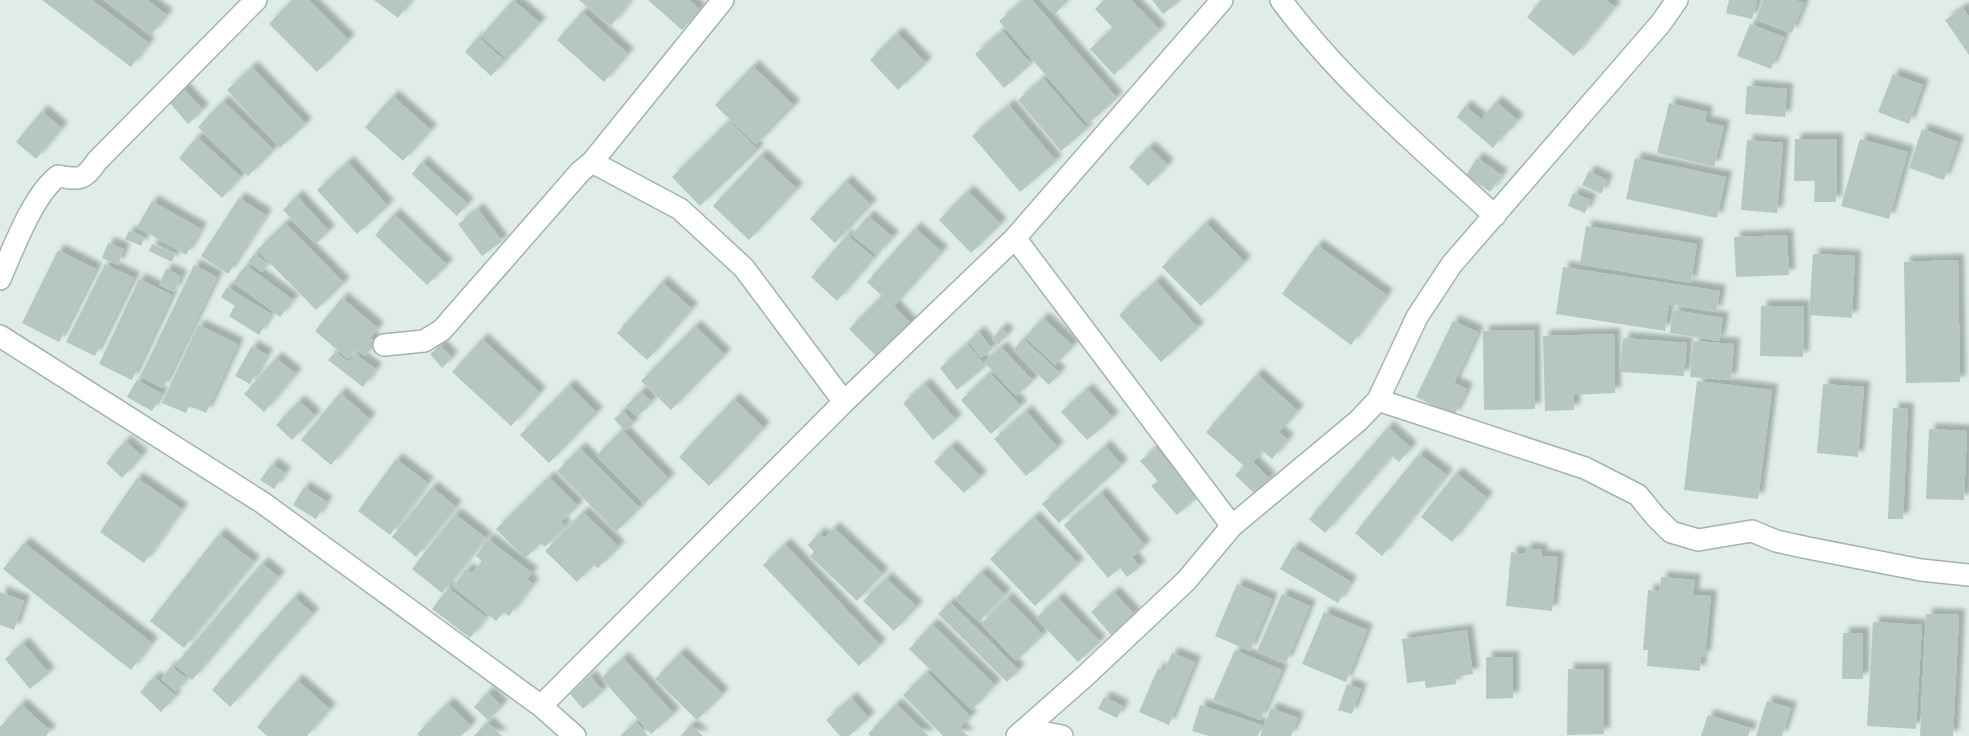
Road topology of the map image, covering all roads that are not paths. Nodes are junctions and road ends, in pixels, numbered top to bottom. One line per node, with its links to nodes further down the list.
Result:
1 (256, 0): 9 (street)
2 (723, 0): 6 (street)
3 (1222, 0): 8 (street)
4 (1281, 0): 7 (street)
5 (1677, 0): 7 (street)
6 (592, 162): 11 (street); 13 (street)
7 (1495, 216): 12 (street)
8 (1015, 238): 13 (street); 14 (street)
9 (0, 279)
10 (0, 336): 16 (street)
11 (384, 345)
12 (1378, 400): 14 (street); 15 (street)
13 (844, 402): 16 (street)
14 (1232, 526): 17 (street)
15 (1969, 575)
16 (541, 706): 18 (street)
17 (1021, 733): 19 (street)
18 (575, 736)
19 (1062, 736)

